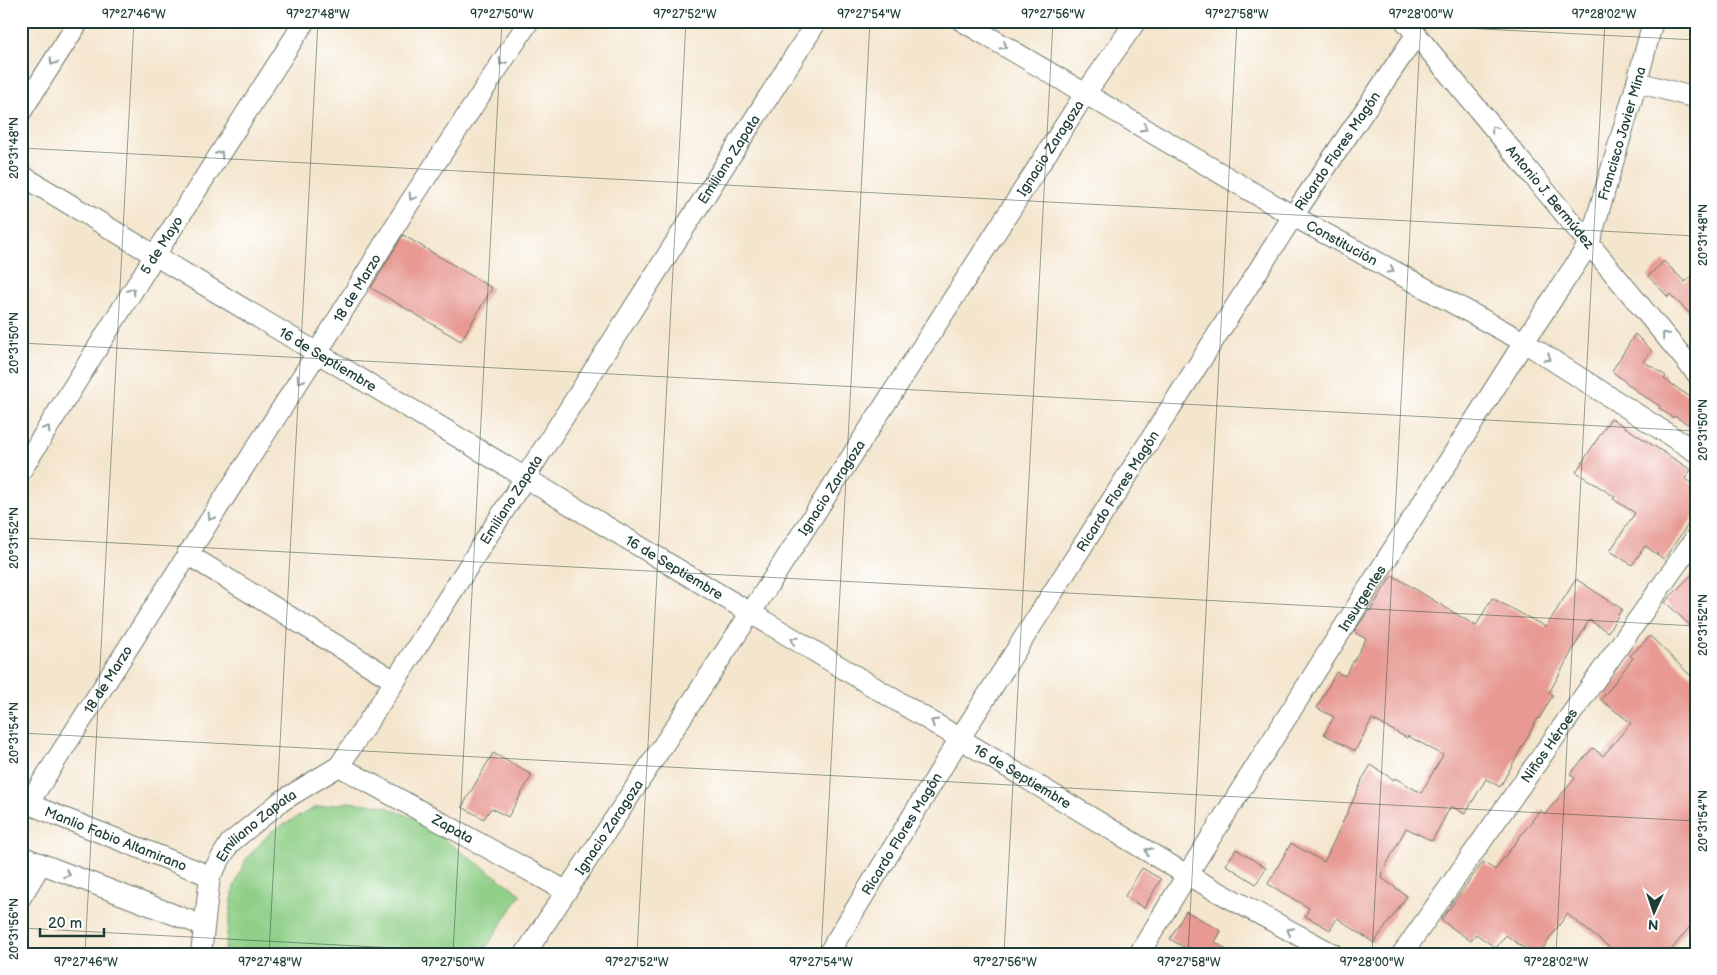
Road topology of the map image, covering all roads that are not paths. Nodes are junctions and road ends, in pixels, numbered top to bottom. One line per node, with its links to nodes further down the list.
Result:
1 (79, 21): 12 (street, one-way to 12)
2 (305, 21): 16 (street, 5 de Mayo, one-way to 2)
3 (529, 21): 18 (street, 18 de Marzo, one-way to 18)
4 (817, 21): 22 (street, Emiliano Zapata)
5 (962, 21): 10 (street, Constitución, one-way to 10)
6 (1136, 21): 10 (street, Ignacio Zaragoza)
7 (1653, 21): 9 (street, Francisco Javier Mina)
8 (1410, 28): 14 (street, Ricardo Flores Magón); 15 (street, Antonio J. Bermúdez, one-way to 8)
9 (1637, 82): 11 (street); 15 (street, Francisco Javier Mina)
10 (1085, 94): 14 (street, Constitución, one-way to 14); 25 (street, Ignacio Zaragoza)
11 (1696, 98)
12 (21, 112)
13 (21, 175): 16 (street, 16 de Septiembre)
14 (1293, 216): 17 (street, Constitución, one-way to 17); 27 (street, Ricardo Flores Magón)
15 (1589, 244): 17 (street, Insurgentes); 19 (street, Antonio J. Bermúdez, one-way to 15)
16 (154, 255): 18 (street, 16 de Septiembre); 21 (street, 5 de Mayo, one-way to 16)
17 (1524, 342): 20 (street, Constitución, one-way to 20); 32 (street, Insurgentes)
18 (317, 353): 22 (street, 16 de Septiembre); 24 (street, 18 de Marzo, one-way to 24)
19 (1696, 373)
20 (1696, 452)
21 (21, 471)
22 (525, 478): 25 (street, 16 de Septiembre); 26 (street, Emiliano Zapata)
23 (1696, 538): 42 (street, Niños Héroes)
24 (187, 554): 26 (street); 29 (street, 18 de Marzo)
25 (750, 614): 27 (street, 16 de Septiembre, one-way to 25); 34 (street, Ignacio Zaragoza)
26 (395, 681): 28 (street, Emiliano Zapata)
27 (960, 738): 32 (street, 16 de Septiembre, one-way to 27); 39 (street, Ricardo Flores Magón)
28 (339, 766): 33 (street, Emiliano Zapata); 34 (street, Zapata)
29 (25, 802): 33 (street, Manlio Fabio Altamirano)
30 (21, 856): 31 (street)
31 (41, 864): 35 (street); 36 (street, one-way to 36)
32 (1187, 875): 40 (street, Insurgentes); 41 (street, 16 de Septiembre, one-way to 32)
33 (210, 876): 36 (street, Emiliano Zapata)
34 (566, 891): 38 (street, Ignacio Zaragoza)
35 (21, 898)
36 (204, 926): 37 (street, Emiliano Zapata)
37 (201, 954)
38 (525, 954)
39 (828, 954)
40 (1139, 954)
41 (1333, 954)
42 (1402, 954)

